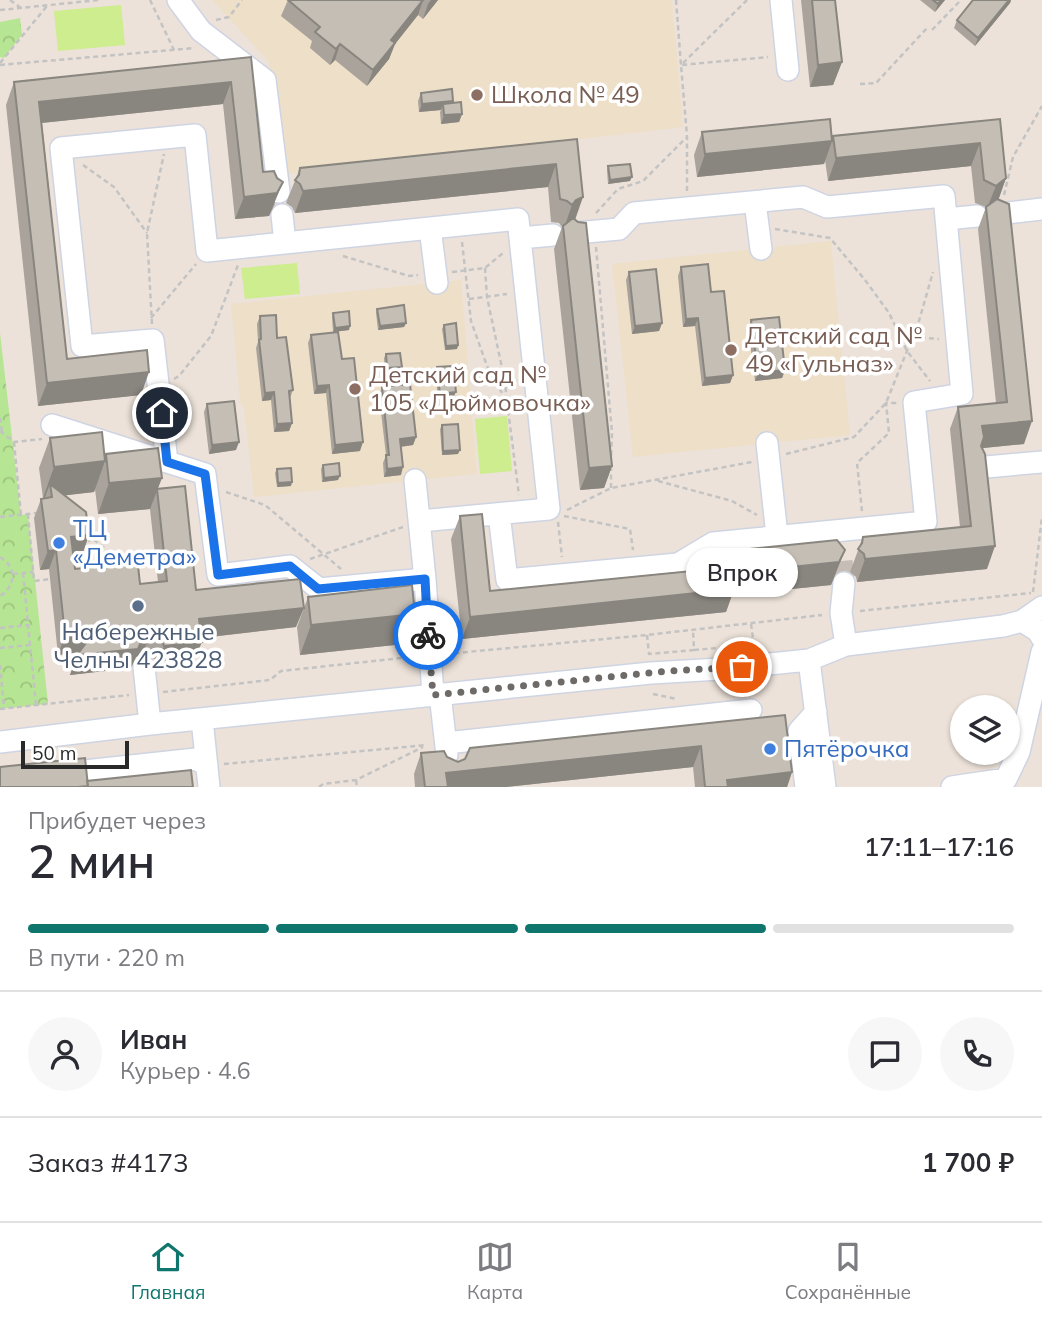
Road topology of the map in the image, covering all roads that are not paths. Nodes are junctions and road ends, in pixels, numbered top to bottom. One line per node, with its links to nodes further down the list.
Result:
1 (178, 0): 4 (street)
2 (781, 0): 3 (street)
3 (788, 63)
4 (279, 192)
5 (1042, 209): 7 (street)
6 (756, 210): 10 (street); 12 (street); 16 (street)
7 (999, 214)
8 (282, 215): 15 (street)
9 (977, 216): 10 (street)
10 (946, 219): 26 (street)
11 (430, 228): 14 (street); 15 (street); 17 (street)
12 (585, 232)
13 (553, 235): 14 (street)
14 (520, 238): 24 (street)
15 (285, 243): 20 (street)
16 (761, 249)
17 (438, 283)
18 (52, 425): 20 (street)
19 (768, 451): 26 (street)
20 (167, 462): 27 (street)
21 (1042, 462): 22 (street)
22 (986, 467)
23 (415, 480): 25 (street)
24 (499, 514): 25 (street); 26 (street)
25 (420, 522): 27 (street)
26 (777, 531)
27 (425, 579): 36 (street)
28 (844, 583): 32 (street)
29 (1042, 607): 30 (street)
30 (1022, 621): 31 (street); 32 (street)
31 (1042, 638)
32 (846, 645): 34 (street)
33 (1042, 652): 48 (street)
34 (809, 660): 36 (street); 38 (street)
35 (144, 667): 40 (street)
36 (437, 695): 39 (street); 42 (street)
37 (751, 710): 42 (street)
38 (816, 712): 46 (street); 47 (street)
39 (202, 719): 40 (street); 44 (street)
40 (150, 724): 41 (street)
41 (0, 742)
42 (436, 744): 43 (street)
43 (449, 770)
44 (208, 776): 45 (street)
45 (0, 780)
46 (806, 787)
47 (825, 787)
48 (952, 787)

